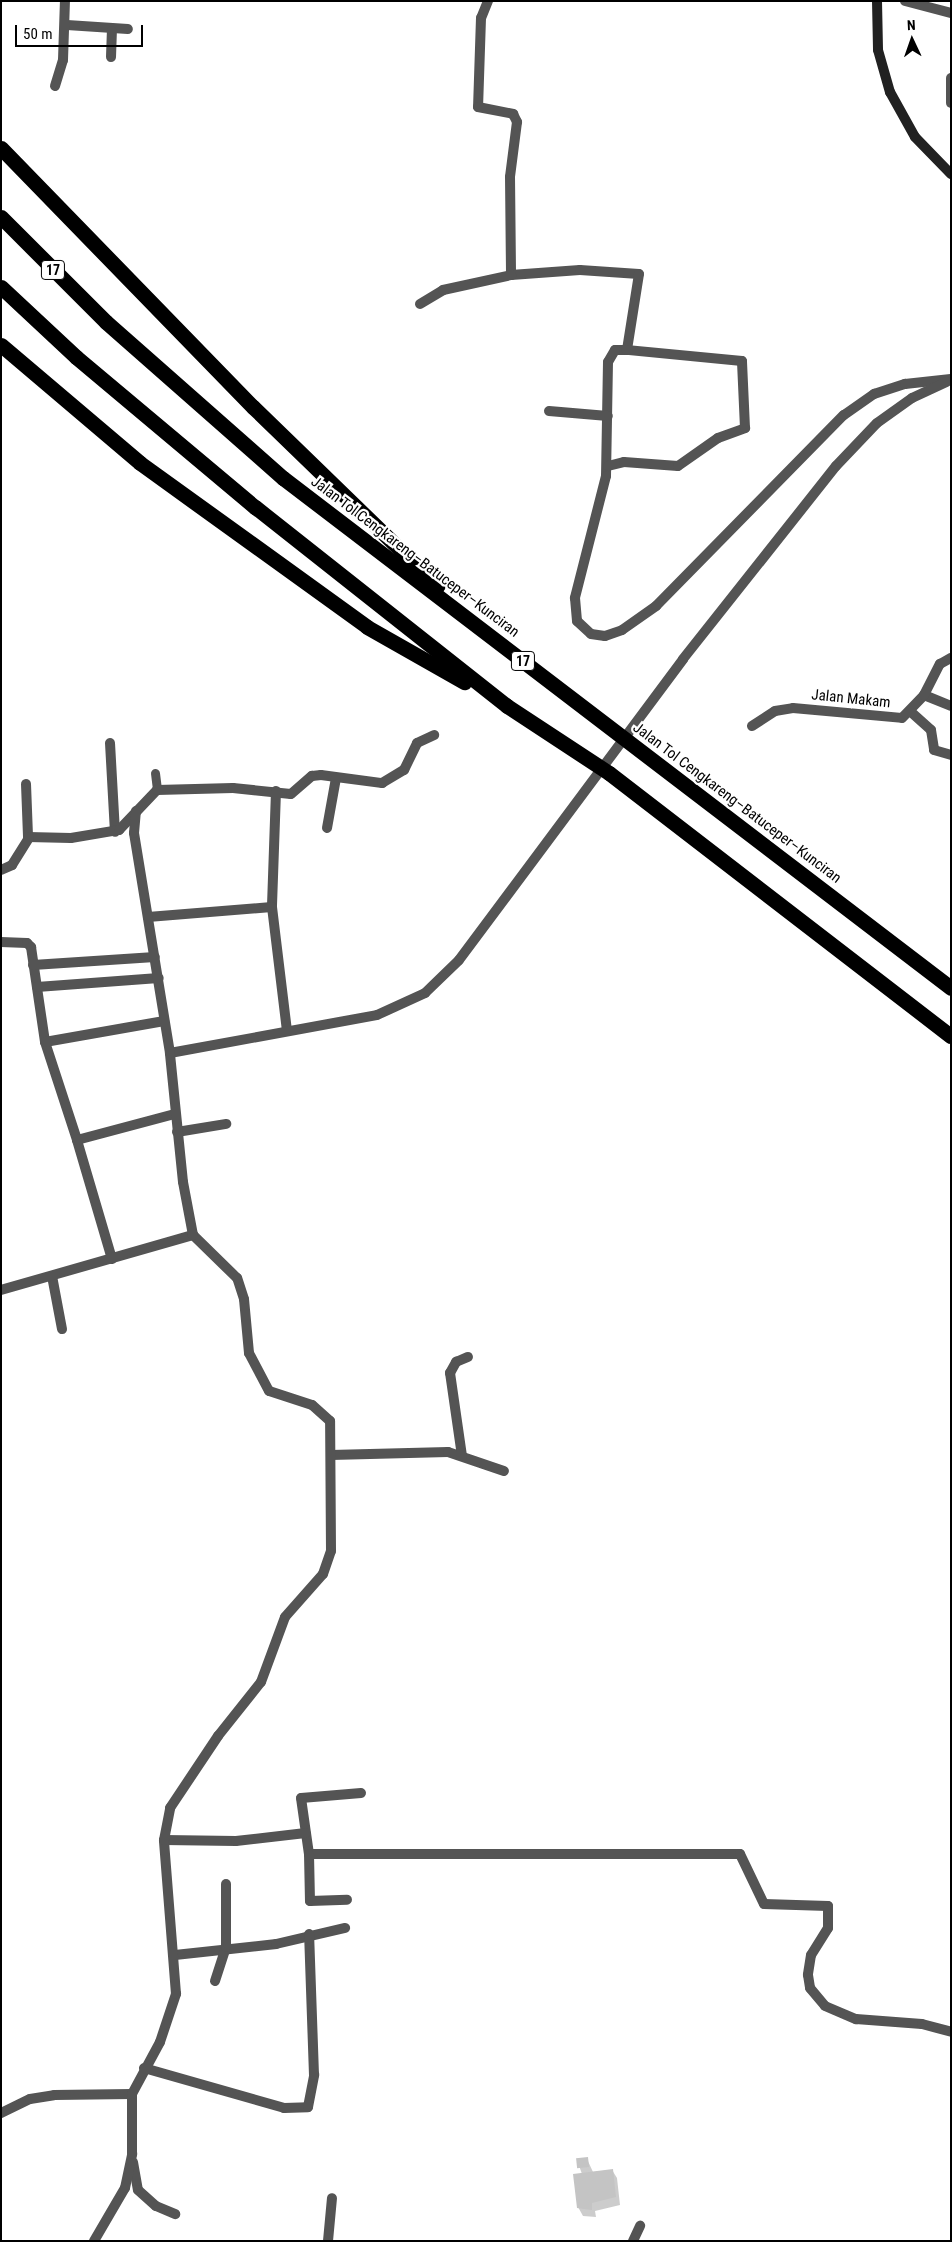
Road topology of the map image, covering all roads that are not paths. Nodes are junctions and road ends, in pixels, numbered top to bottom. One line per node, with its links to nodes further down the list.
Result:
1 (66, 1): 6 (street)
2 (488, 1): 16 (street)
3 (877, 1): 14 (main road)
4 (905, 1): 5 (street)
5 (951, 13)
6 (67, 25): 8 (street); 11 (street)
7 (128, 29): 8 (street)
8 (112, 31): 9 (street)
9 (112, 57)
10 (951, 78): 12 (street)
11 (55, 86)
12 (951, 103)
13 (1, 148): 25 (highway)
14 (951, 174)
15 (1, 217): 25 (highway, Jalan Tol Cengkareng–Batuceper–Kunciran / 17)
16 (511, 275): 18 (street); 20 (street)
17 (1, 287): 28 (highway)
18 (420, 304)
19 (1, 345): 28 (highway)
20 (627, 350): 23 (street); 24 (street)
21 (951, 379): 24 (street); 54 (street)
22 (549, 411): 23 (street)
23 (608, 416): 24 (street)
24 (608, 466)
25 (488, 634): 52 (highway, Jalan Tol Cengkareng–Batuceper–Kunciran / 17)
26 (951, 658): 27 (street, Jalan Makam)
27 (924, 695): 29 (street); 30 (street, Jalan Makam)
28 (506, 706): 55 (highway)
29 (951, 706)
30 (911, 712): 31 (street, Jalan Makam); 34 (street)
31 (752, 726)
32 (434, 735): 36 (street)
33 (110, 742): 42 (street)
34 (951, 756)
35 (155, 773): 38 (lane)
36 (336, 778): 39 (street); 41 (street)
37 (26, 784): 43 (street)
38 (157, 790): 39 (street); 40 (street)
39 (276, 791): 45 (street)
40 (136, 811): 42 (street); 46 (street)
41 (327, 828)
42 (115, 832): 43 (street)
43 (29, 838): 44 (street)
44 (1, 870)
45 (272, 906): 46 (street); 54 (street)
46 (148, 917): 48 (street)
47 (1, 942): 49 (street)
48 (155, 957): 49 (street); 50 (street)
49 (33, 965): 51 (street)
50 (159, 978): 51 (street); 53 (street)
51 (37, 986): 56 (street)
52 (951, 988)
53 (164, 1021): 56 (street); 57 (street)
54 (287, 1032): 57 (street)
55 (951, 1036)
56 (45, 1042): 61 (street)
57 (170, 1053): 58 (street)
58 (175, 1114): 60 (street); 61 (street)
59 (226, 1124): 60 (street)
60 (178, 1132): 62 (street)
61 (77, 1140): 63 (street)
62 (193, 1235): 63 (street); 68 (street)
63 (112, 1259): 64 (street)
64 (52, 1276): 65 (street); 66 (street)
65 (1, 1290)
66 (62, 1329)
67 (468, 1357): 69 (street)
68 (331, 1455): 69 (street); 73 (street)
69 (462, 1456): 70 (street)
70 (504, 1471)
71 (361, 1793): 72 (street)
72 (306, 1833): 73 (street); 74 (street)
73 (164, 1840): 80 (street)
74 (309, 1854): 76 (street); 82 (street)
75 (226, 1884): 79 (street)
76 (347, 1900)
77 (345, 1928): 78 (street)
78 (309, 1934): 79 (street); 83 (street)
79 (226, 1947): 80 (street); 81 (street)
80 (175, 1954): 83 (street)
81 (215, 1981)
82 (951, 2032)
83 (144, 2068): 84 (street)
84 (132, 2094): 85 (street); 86 (street)
85 (1, 2113)
86 (132, 2154): 88 (street); 90 (street)
87 (332, 2198): 91 (street)
88 (175, 2214)
89 (640, 2226): 92 (street)
90 (94, 2241)
91 (328, 2241)
92 (633, 2241)

